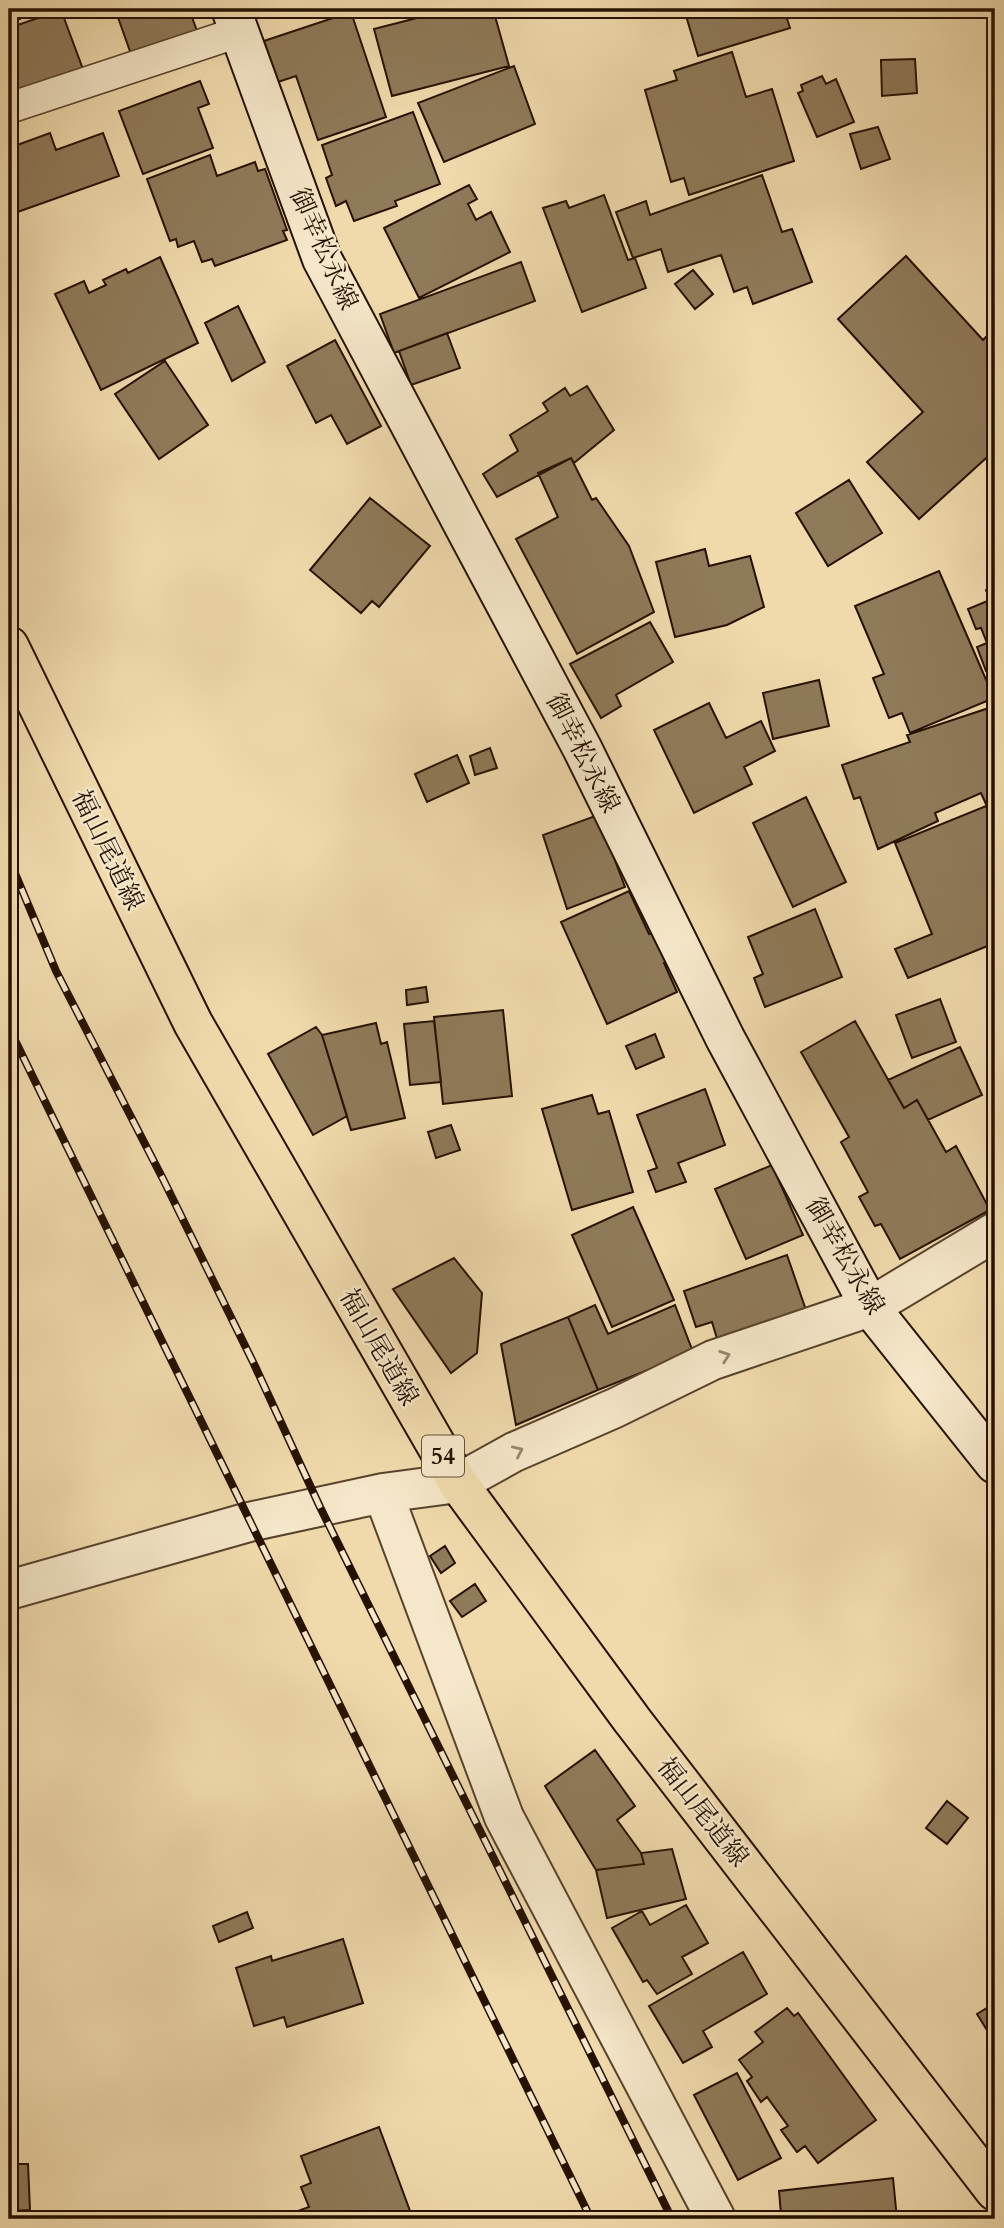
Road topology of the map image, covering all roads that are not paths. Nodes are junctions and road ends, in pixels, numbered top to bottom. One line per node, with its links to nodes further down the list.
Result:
1 (235, 20): 2 (lane); 5 (street, 御幸松永線)
2 (9, 108)
3 (9, 646): 7 (main road, 福山尾道線 / 54)
4 (995, 1232): 5 (street)
5 (870, 1307): 6 (street, 御幸松永線); 7 (street, one-way to 5)
6 (995, 1464)
7 (458, 1483): 8 (street); 10 (main road, 福山尾道線 / 54)
8 (383, 1493): 9 (street); 11 (street)
9 (9, 1590)
10 (995, 2191)
11 (716, 2219)

